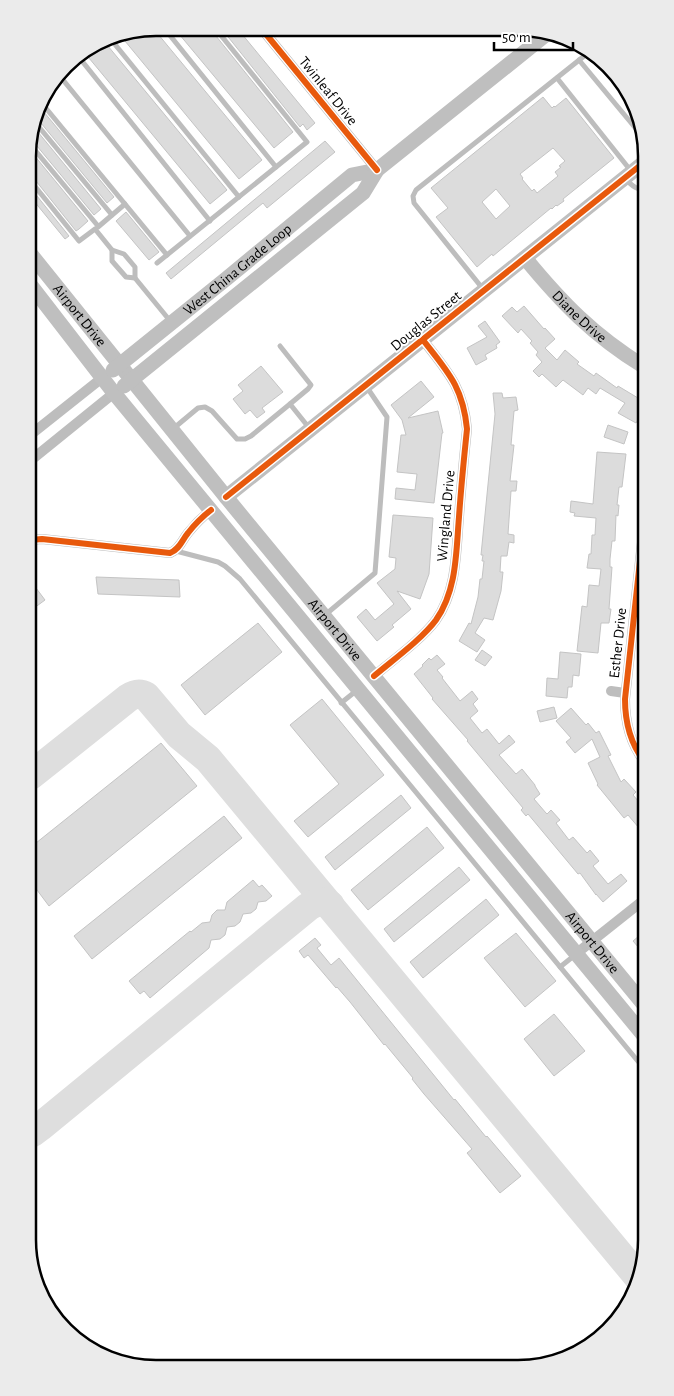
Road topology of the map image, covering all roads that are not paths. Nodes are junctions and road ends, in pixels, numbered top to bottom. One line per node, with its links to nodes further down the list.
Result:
1 (171, 37): 15 (lane)
2 (222, 37): 15 (lane)
3 (268, 37): 16 (street, Twinleaf Drive)
4 (541, 39): 16 (main road, West China Grade Loop)
5 (114, 44): 20 (lane)
6 (583, 57): 7 (lane)
7 (579, 60): 9 (lane); 12 (lane)
8 (82, 62): 23 (lane)
9 (557, 78): 17 (lane); 32 (lane)
10 (63, 80): 25 (lane)
11 (46, 109): 21 (lane)
12 (634, 127)
13 (40, 128): 22 (lane)
14 (37, 153): 24 (lane)
15 (276, 167): 20 (lane)
16 (376, 170): 34 (main road, West China Grade Loop); 40 (main road, West China Grade Loop)
17 (633, 172): 18 (lane); 28 (main road, Douglas Street)
18 (638, 188)
19 (37, 190): 24 (lane)
20 (239, 197): 23 (lane)
21 (125, 204): 22 (lane); 27 (lane)
22 (112, 215): 24 (lane)
23 (210, 221): 25 (lane)
24 (97, 227): 26 (lane)
25 (190, 236): 27 (lane)
26 (112, 250): 31 (lane); 31 (lane)
27 (167, 255): 30 (lane)
28 (526, 258): 32 (main road, Douglas Street); 37 (main road, Diane Drive)
29 (37, 262): 38 (main road, Airport Drive)
30 (157, 263)
31 (135, 278): 34 (lane)
32 (485, 291): 35 (main road, Douglas Street)
33 (37, 293): 39 (main road, Airport Drive)
34 (172, 323): 38 (main road, West China Grade Loop)
35 (423, 340): 41 (main road, Douglas Street); 55 (street, Wingland Drive)
36 (280, 346): 43 (lane)
37 (638, 363)
38 (119, 365): 39 (main road, West China Grade Loop); 40 (main road, Airport Drive)
39 (102, 378): 42 (main road, Airport Drive); 46 (street)
40 (132, 380): 42 (main road, West China Grade Loop); 44 (main road, Airport Drive)
41 (366, 386): 45 (main road, Douglas Street); 54 (lane)
42 (114, 393): 47 (street); 49 (main road, Airport Drive)
43 (290, 404): 44 (lane); 45 (lane)
44 (171, 429): 48 (main road, Airport Drive)
45 (311, 430): 48 (main road, Douglas Street)
46 (37, 431)
47 (37, 456)
48 (226, 497): 54 (main road, Airport Drive)
49 (211, 510): 51 (street); 53 (main road, Airport Drive)
50 (37, 539): 51 (street)
51 (176, 550): 59 (lane)
52 (638, 581): 58 (street, Esther Drive)
53 (282, 596): 55 (main road); 56 (main road, Airport Drive)
54 (324, 616): 55 (main road, Airport Drive)
55 (374, 676): 62 (main road, Airport Drive)
56 (358, 689): 59 (lane); 63 (main road, Airport Drive)
57 (611, 691): 58 (street, Esther Drive)
58 (625, 693): 60 (street, Esther Drive)
59 (341, 703): 64 (lane)
60 (637, 750)
61 (637, 905): 62 (street)
62 (592, 941): 63 (street); 65 (main road, Airport Drive)
63 (577, 953): 64 (lane); 66 (main road, Airport Drive)
64 (560, 967): 67 (lane)
65 (637, 996)
66 (637, 1027)
67 (637, 1061)

